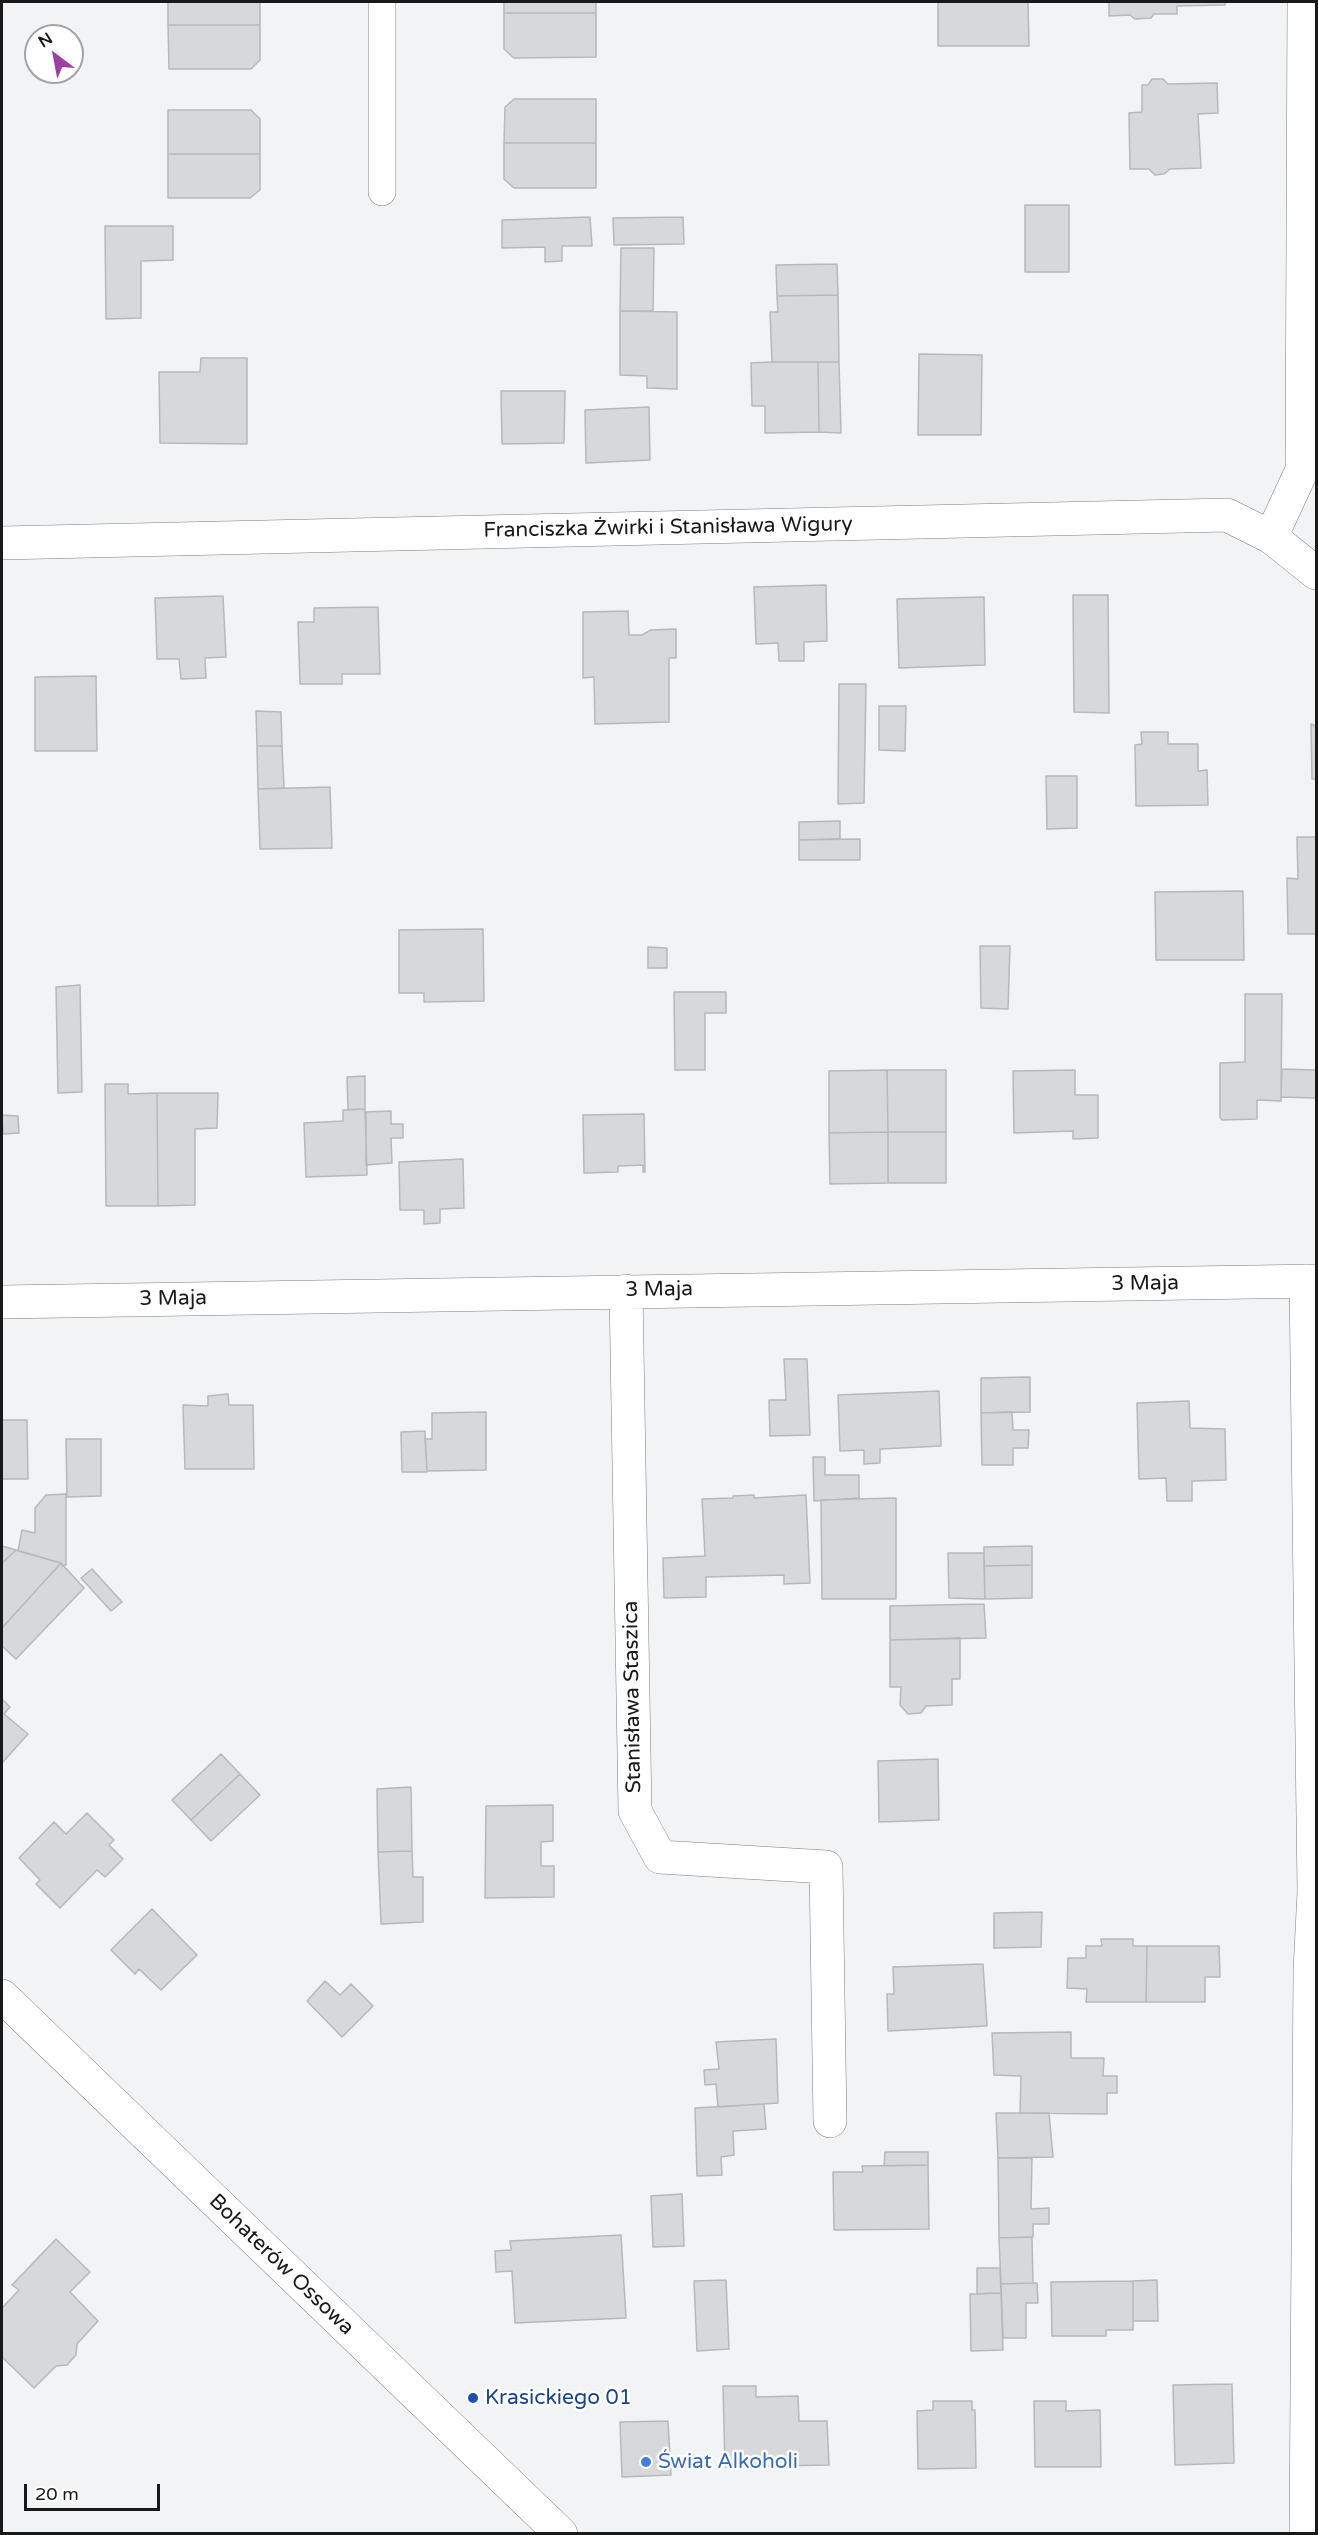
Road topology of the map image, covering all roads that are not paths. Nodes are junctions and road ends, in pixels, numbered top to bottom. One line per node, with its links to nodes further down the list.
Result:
1 (382, 2): 3 (lane)
2 (1304, 2): 4 (street)
3 (382, 192)
4 (1271, 537): 5 (street, Franciszka Żwirki i Stanisława Wigury); 6 (street, Franciszka Żwirki i Stanisława Wigury)
5 (2, 543)
6 (1317, 573)
7 (1311, 1281): 8 (street, 3 Maja); 10 (street)
8 (626, 1291): 9 (street, 3 Maja); 12 (street, Stanisława Staszica)
9 (2, 1302)
10 (1315, 1892): 14 (street)
11 (2, 1996): 13 (street, Bohaterów Ossowa)
12 (830, 2121)
13 (561, 2534)
14 (1306, 2534)

